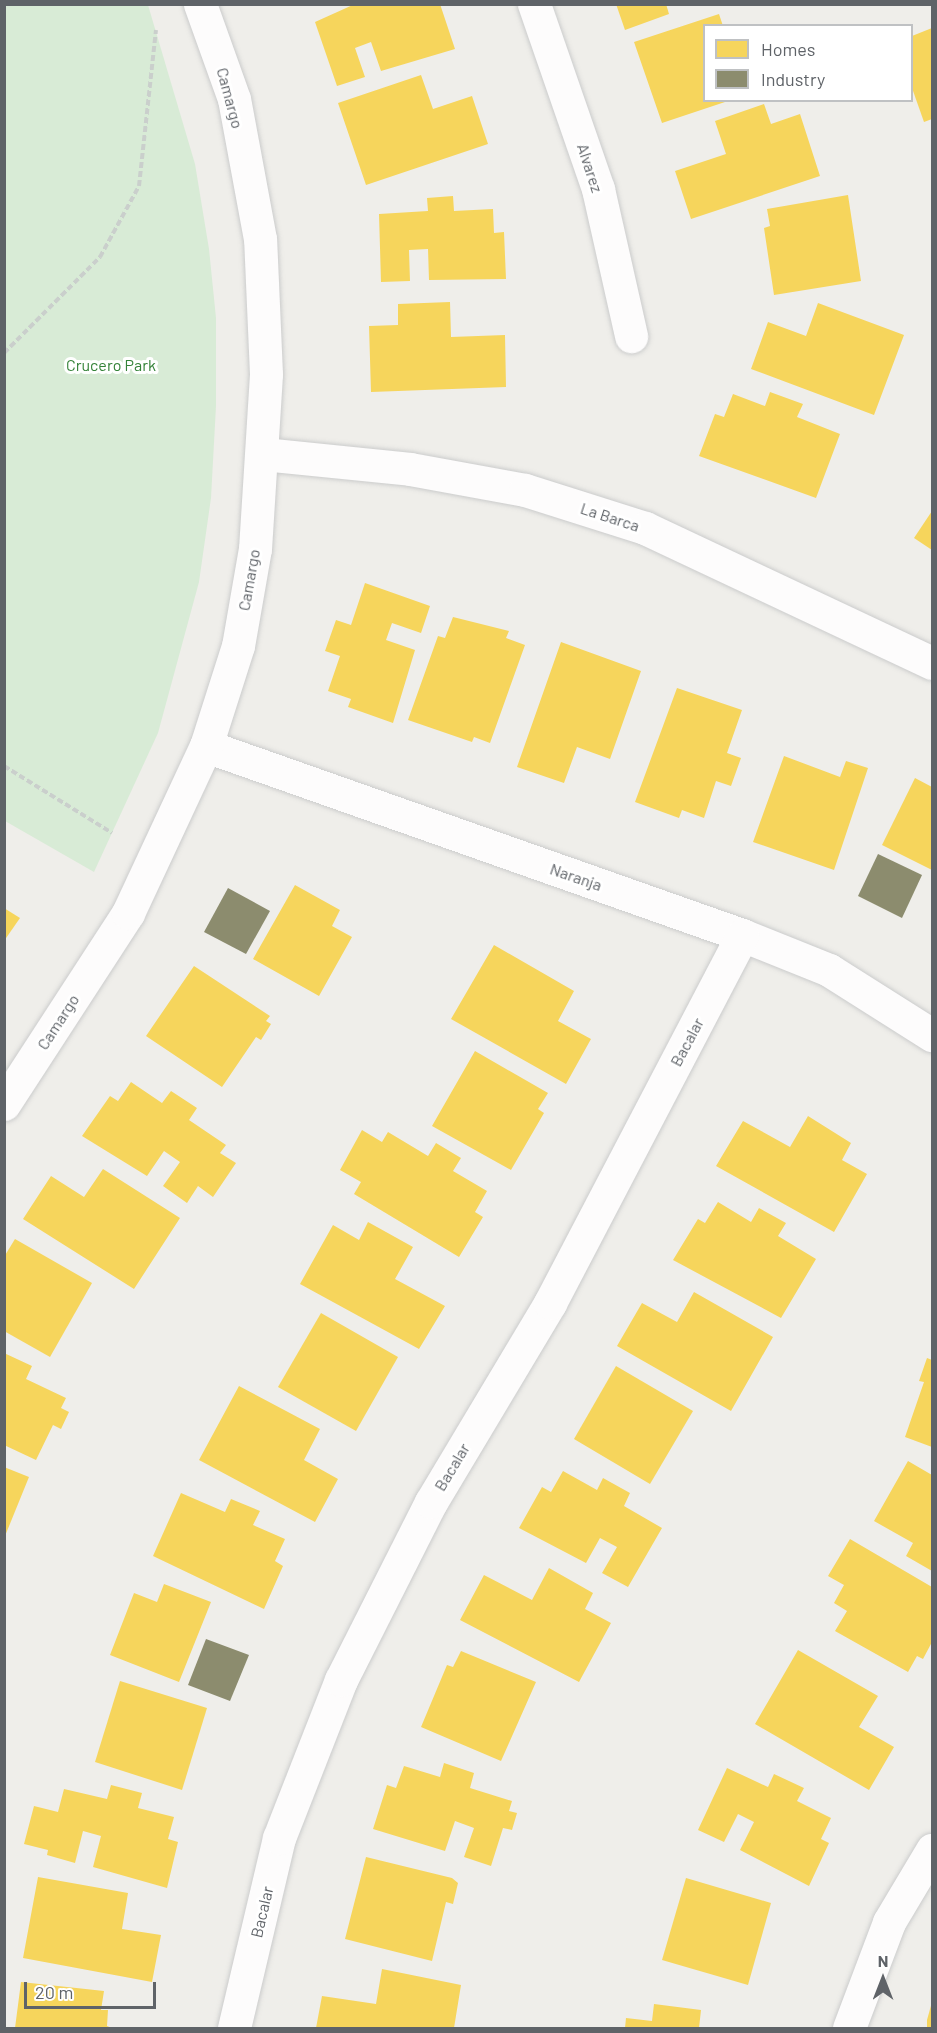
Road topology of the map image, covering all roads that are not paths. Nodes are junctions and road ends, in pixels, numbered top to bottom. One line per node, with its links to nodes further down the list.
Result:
1 (200, 4): 4 (street, Camargo)
2 (534, 4): 3 (street, Alvarez)
3 (631, 336)
4 (263, 454): 5 (street, La Barca); 6 (street, Camargo)
5 (933, 663)
6 (206, 746): 7 (street, Naranja); 9 (street, Camargo)
7 (742, 935): 8 (street, Naranja); 11 (street, Bacalar)
8 (933, 1035)
9 (4, 1104)
10 (933, 1850): 12 (street)
11 (234, 2028)
12 (849, 2028)

